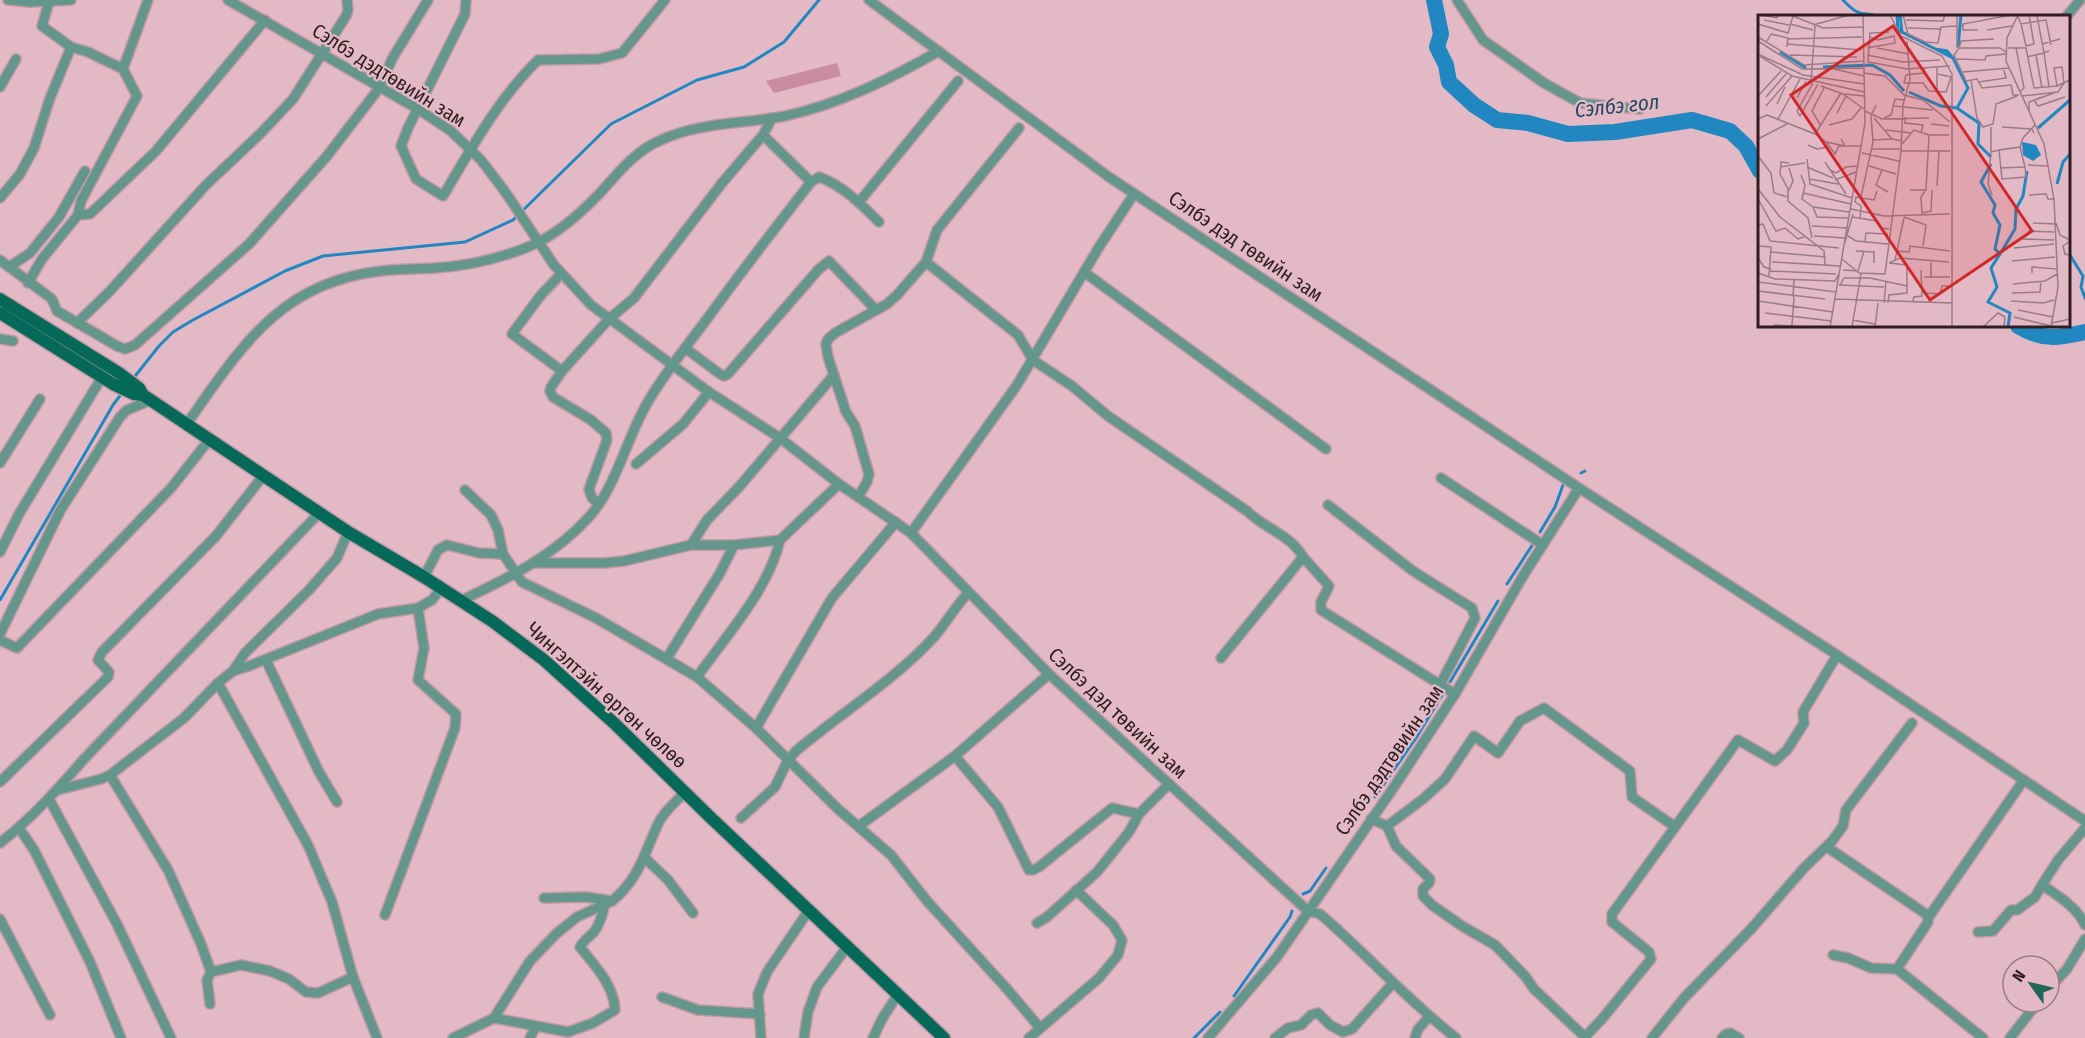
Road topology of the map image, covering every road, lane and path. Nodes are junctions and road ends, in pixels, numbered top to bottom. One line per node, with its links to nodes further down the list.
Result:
1 (8, 0): 12 (street)
2 (71, 0): 12 (street)
3 (148, 0): 19 (street)
4 (228, 0): 14 (street, Сэлбэ дэдтөвийн зам)
5 (348, 0): 17 (street)
6 (428, 0): 22 (street)
7 (466, 0): 23 (street)
8 (869, 0): 16 (street, Сэлбэ дэд төвийн зам)
9 (1457, 0): 24 (street)
10 (2080, 0): 13 (street)
11 (664, 1): 28 (street)
12 (49, 2): 15 (street)
13 (2068, 15)
14 (265, 20): 17 (street, Сэлбэ дэдтөвийн зам); 34 (street)
15 (71, 47): 19 (street); 32 (street)
16 (939, 51): 25 (street); 31 (street, Сэлбэ дэд төвийн зам)
17 (322, 54): 22 (street, Сэлбэ дэдтөвийн зам); 48 (street)
18 (16, 59): 21 (street)
19 (123, 69): 34 (street)
20 (958, 81): 33 (street)
21 (0, 87)
22 (380, 87): 23 (street, Сэлбэ дэдтөвийн зам); 48 (street)
23 (418, 109): 28 (street, Сэлбэ дэдтөвийн зам); 28 (street)
24 (1640, 110)
25 (771, 118): 27 (street); 37 (street)
26 (1019, 128): 39 (street)
27 (763, 135): 30 (street); 47 (street)
28 (471, 149): 36 (street, Сэлбэ дэдтөвийн зам)
29 (85, 171): 40 (street)
30 (811, 182): 33 (street); 51 (street)
31 (1134, 194): 41 (street); 69 (street, Сэлбэ дэд төвийн зам)
32 (0, 198)
33 (859, 202): 35 (street)
34 (78, 215): 43 (street)
35 (879, 222)
36 (532, 232): 37 (street, Сэлбэ дэд төвийн зам)
37 (539, 242): 42 (street, Сэлбэ дэд төвийн зам); 60 (street)
38 (0, 260): 40 (street)
39 (926, 262): 45 (street); 52 (street)
40 (9, 267): 43 (street)
41 (1084, 272): 52 (street); 63 (street)
42 (561, 274): 47 (street, Сэлбэ дэд төвийн зам); 54 (street)
43 (28, 283): 48 (street)
44 (0, 299): 56 (main road, Чингэлтэйн өргөн чөлөө)
45 (876, 310): 51 (street); 55 (street)
46 (0, 313): 56 (main road, Чингэлтэйн өргөн чөлөө)
47 (609, 319): 53 (street, Сэлбэ дэд төвийн зам); 54 (street)
48 (77, 323)
49 (0, 339): 50 (street)
50 (12, 341)
51 (686, 348): 53 (street)
52 (1033, 360): 77 (street); 84 (street)
53 (673, 365): 57 (street, Сэлбэ дэд төвийн зам); 72 (street)
54 (562, 370): 72 (street)
55 (834, 375): 61 (street); 71 (street)
56 (111, 378): 58 (main road, Чингэлтэйн өргөн чөлөө); 82 (street)
57 (709, 393): 61 (street, Сэлбэ дэд төвийн зам); 65 (street)
58 (142, 394): 60 (main road, Чингэлтэйн өргөн чөлөө); 92 (street)
59 (40, 399): 64 (street)
60 (186, 425): 62 (main road, Чингэлтэйн өргөн чөлөө)
61 (780, 438): 68 (street, Сэлбэ дэд төвийн зам); 79 (street)
62 (208, 440): 66 (main road, Чингэлтэйн өргөн чөлөө); 93 (street)
63 (1326, 449)
64 (0, 463)
65 (636, 464)
66 (263, 476): 74 (main road, Чингэлтэйн өргөн чөлөө); 109 (street)
67 (1441, 478): 81 (street)
68 (839, 484): 71 (street, Сэлбэ дэд төвийн зам); 78 (street)
69 (1579, 488): 81 (street, Сэлбэ дэдтөвийн зам); 94 (street, Сэлбэ дэд төвийн зам)
70 (465, 490): 83 (street)
71 (858, 497): 75 (street, Сэлбэ дэд төвийн зам)
72 (599, 504): 85 (street)
73 (1328, 505): 102 (street)
74 (320, 512): 76 (main road, Чингэлтэйн өргөн чөлөө); 112 (street)
75 (896, 522): 77 (street, Сэлбэ дэд төвийн зам); 105 (street)
76 (348, 532): 87 (main road, Чингэлтэйн өргөн чөлөө); 98 (street)
77 (911, 533): 89 (street, Сэлбэ дэд төвийн зам)
78 (780, 540): 80 (street); 100 (street)
79 (691, 545): 80 (street); 85 (street)
80 (734, 545): 95 (street)
81 (1543, 545): 103 (street, Сэлбэ дэдтөвийн зам)
82 (0, 552)
83 (503, 554): 86 (street); 87 (street)
84 (1303, 557): 96 (street); 102 (street)
85 (534, 563): 86 (street)
86 (515, 574): 90 (street); 95 (street)
87 (424, 578): 88 (main road, Чингэлтэйн өргөн чөлөө)
88 (441, 588): 90 (main road, Чингэлтэйн өргөн чөлөө); 91 (street)
89 (968, 593): 99 (street, Сэлбэ дэд төвийн зам); 107 (street)
90 (460, 600): 113 (main road, Чингэлтэйн өргөн чөлөө)
91 (418, 608): 97 (street); 135 (street)
92 (0, 634)
93 (0, 640)
94 (1837, 655): 110 (street, Сэлбэ дэд төвийн зам); 122 (street)
95 (667, 658): 100 (street)
96 (1221, 658)
97 (266, 660): 98 (street); 115 (street)
98 (232, 671): 101 (street)
99 (1049, 674): 106 (street); 111 (street, Сэлбэ дэд төвийн зам)
100 (697, 677): 105 (street)
101 (218, 683): 108 (street); 147 (street)
102 (1440, 685): 103 (street)
103 (1455, 694): 118 (street, Сэлбэ дэдтөвийн зам)
104 (1912, 723): 126 (street)
105 (756, 728): 107 (street)
106 (955, 756): 116 (street); 120 (street)
107 (788, 760): 117 (street); 120 (street)
108 (110, 775): 112 (street); 145 (street)
109 (0, 782)
110 (2024, 782): 119 (street, Сэлбэ дэд төвийн зам); 136 (street)
111 (1169, 784): 116 (street); 133 (street, Сэлбэ дэд төвийн зам)
112 (58, 790): 114 (street)
113 (685, 792): 127 (street); 132 (main road, Чингэлтэйн өргөн чөлөө)
114 (49, 799): 123 (street); 161 (street)
115 (337, 802)
116 (1139, 814): 129 (street)
117 (741, 818)
118 (1371, 819): 121 (street); 133 (street, Сэлбэ дэдтөвийн зам)
119 (2085, 821)
120 (859, 826): 158 (street)
121 (1387, 826): 122 (street); 159 (street)
122 (1674, 826): 159 (street)
123 (19, 828): 125 (street); 160 (street)
124 (2085, 828): 128 (street)
125 (0, 842)
126 (1827, 847): 136 (street); 174 (street)
127 (645, 858): 131 (street); 134 (street)
128 (2042, 885): 139 (street); 140 (street)
129 (1076, 890): 138 (street); 158 (street)
130 (544, 898): 131 (street)
131 (609, 902): 156 (street); 157 (street)
132 (809, 910): 142 (main road, Чингэлтэйн өргөн чөлөө); 152 (street)
133 (1308, 911): 148 (street, Сэлбэ дэд төвийн зам); 170 (street, Сэлбэ дэдтөвийн зам)
134 (693, 913)
135 (385, 915)
136 (1928, 918): 144 (street)
137 (0, 919): 154 (street)
138 (1036, 923)
139 (2085, 925)
140 (1978, 932)
141 (2085, 939): 146 (street)
142 (847, 946): 149 (main road, Чингэлтэйн өргөн чөлөө); 166 (street)
143 (1833, 955): 144 (street)
144 (1897, 969): 177 (street)
145 (211, 972): 147 (street); 151 (street)
146 (2061, 975)
147 (353, 977): 162 (street)
148 (1393, 983): 155 (street, Сэлбэ дэд төвийн зам); 171 (street)
149 (898, 994): 167 (street); 168 (main road, Чингэлтэйн өргөн чөлөө)
150 (662, 997): 152 (street)
151 (210, 1004)
152 (760, 1014): 165 (street)
153 (2029, 1014): 178 (street)
154 (50, 1015)
155 (1429, 1017): 172 (street); 173 (street, Сэлбэ дэд төвийн зам)
156 (494, 1018): 157 (street); 163 (street)
157 (536, 1026): 164 (street)
158 (1040, 1028): 169 (street)
159 (1586, 1037)
160 (121, 1038)
161 (171, 1038)
162 (377, 1038)
163 (453, 1038)
164 (530, 1038)
165 (761, 1038)
166 (804, 1038)
167 (873, 1038)
168 (944, 1038)
169 (1029, 1038)
170 (1208, 1038)
171 (1275, 1038)
172 (1415, 1038)
173 (1456, 1038)
174 (1652, 1038)
175 (1722, 1038): 176 (street)
176 (1739, 1038)
177 (1983, 1038)
178 (2010, 1038)

